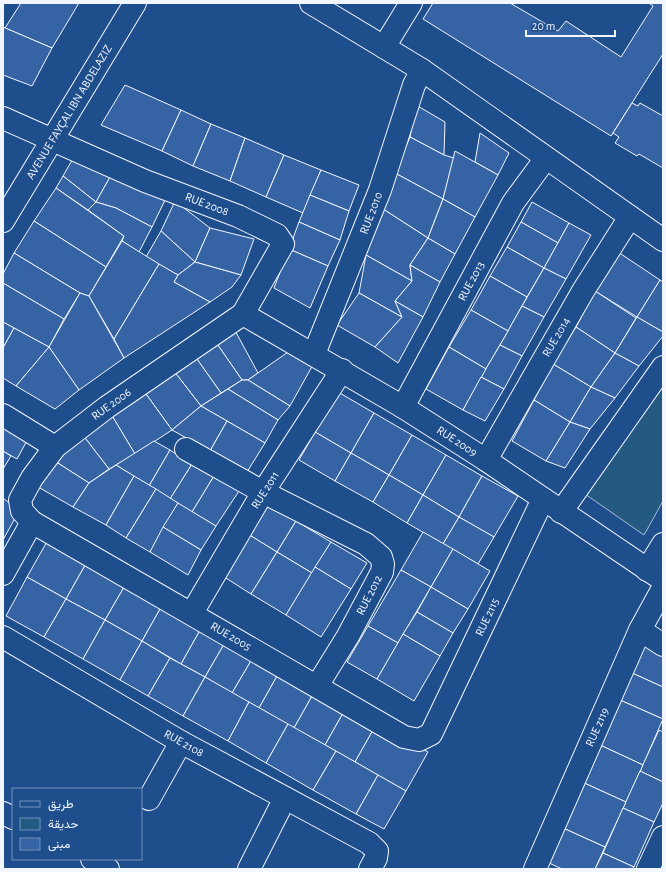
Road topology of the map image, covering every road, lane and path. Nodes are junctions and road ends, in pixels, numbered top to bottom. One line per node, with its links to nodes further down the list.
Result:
1 (135, 3): 7 (street, AVENUE FAYÇAL IBN ABDELAZIZ)
2 (311, 3): 4 (street)
3 (411, 3): 4 (street)
4 (384, 47): 5 (street)
5 (422, 70): 8 (street); 13 (street, RUE 2010)
6 (3, 118): 7 (street)
7 (52, 141): 10 (street, AVENUE FAYÇAL IBN ABDELAZIZ); 12 (street, RUE 2008)
8 (546, 158): 9 (street); 16 (street, RUE 2013)
9 (630, 217): 11 (street); 20 (street, RUE 2014)
10 (3, 221)
11 (663, 240)
12 (243, 314): 13 (street, RUE 2009); 18 (street, RUE 2006)
13 (314, 354): 15 (street, RUE 2009)
14 (663, 367): 23 (street)
15 (342, 370): 16 (street, RUE 2009); 21 (street, RUE 2011)
16 (403, 407): 20 (street, RUE 2009)
17 (3, 415): 18 (street)
18 (55, 447): 24 (street, RUE 2006)
19 (186, 449): 21 (street, RUE 2012)
20 (486, 460): 22 (street, RUE 2009)
21 (264, 492): 29 (street, RUE 2011); 33 (street, RUE 2012)
22 (543, 500): 23 (street, RUE 2009); 34 (street, RUE 2115)
23 (561, 512): 27 (street, RUE 2009)
24 (32, 522): 26 (street); 29 (street, RUE 2005)
25 (663, 544): 27 (street)
26 (3, 574)
27 (655, 575)
28 (663, 588): 30 (street, RUE 2119)
29 (192, 613): 33 (street, RUE 2005)
30 (640, 630): 32 (street); 43 (street, RUE 2119)
31 (3, 637): 35 (street, RUE 2108)
32 (663, 645)
33 (317, 686): 34 (street, RUE 2005)
34 (431, 734)
35 (181, 742): 36 (street, RUE 2108); 37 (street)
36 (285, 798): 41 (street); 42 (street, RUE 2108)
37 (149, 799)
38 (3, 813): 39 (street)
39 (12, 818)
40 (663, 837): 44 (street)
41 (249, 869)
42 (370, 869)
43 (535, 869)
44 (648, 869)

